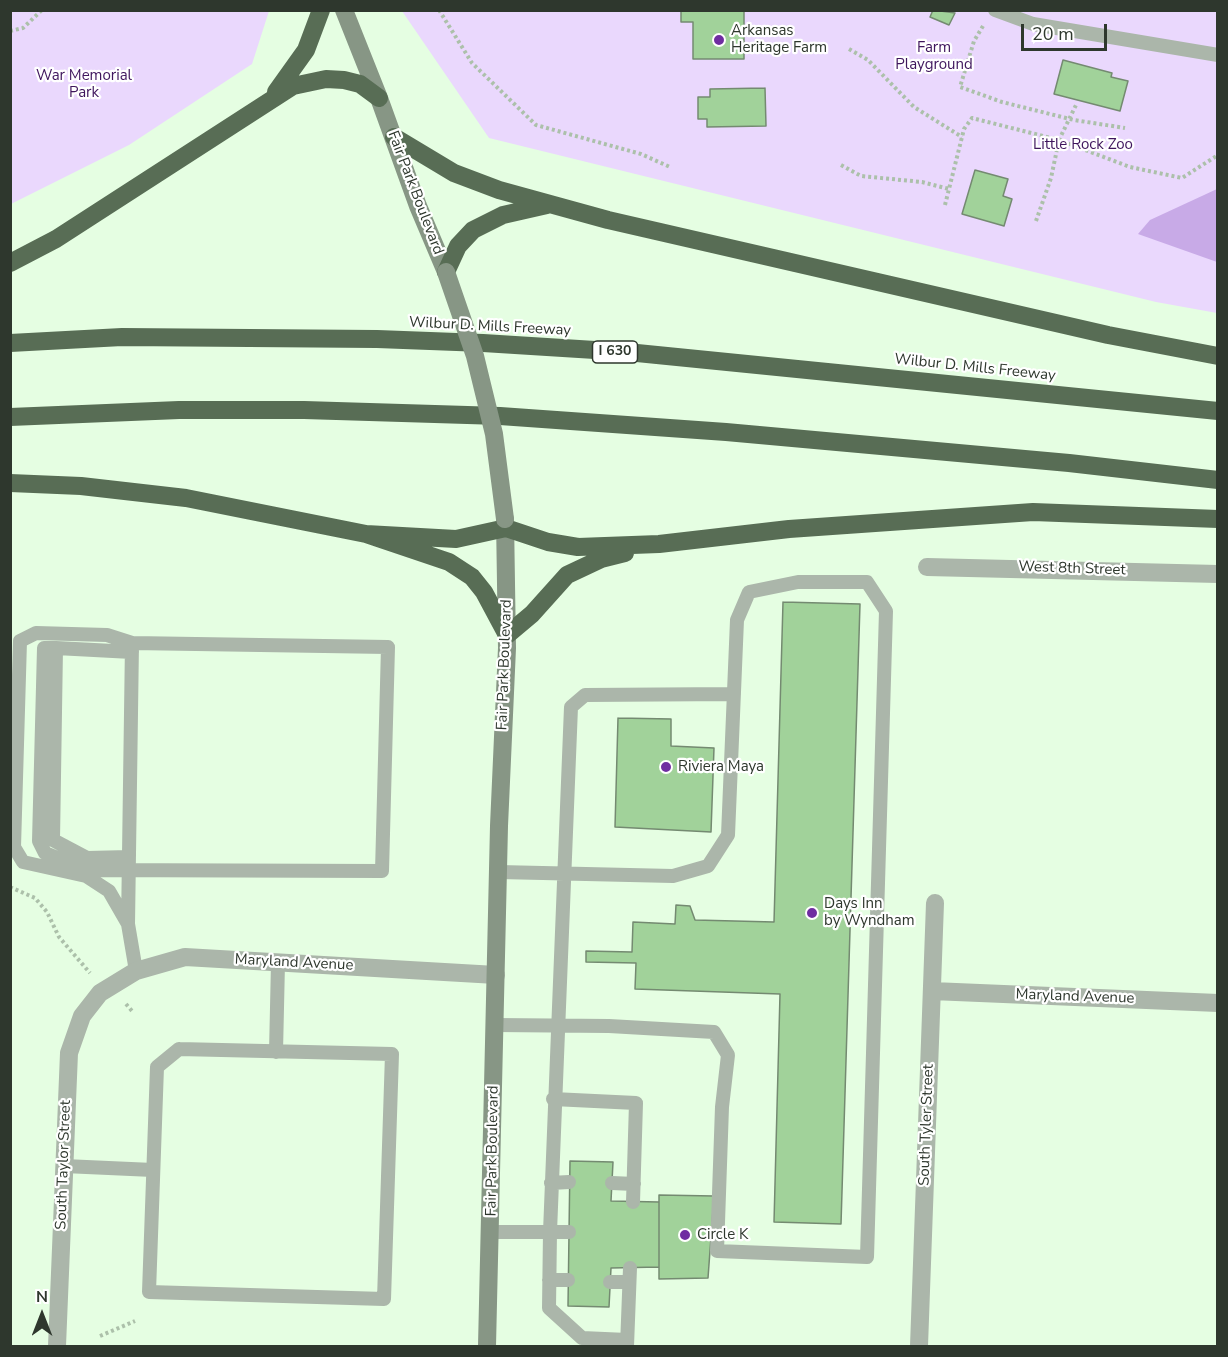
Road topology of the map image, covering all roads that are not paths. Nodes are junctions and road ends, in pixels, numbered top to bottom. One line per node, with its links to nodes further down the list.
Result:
1 (321, 10): 6 (highway)
2 (344, 10): 5 (main road, Fair Park Boulevard)
3 (991, 16): 4 (lane)
4 (1218, 54)
5 (379, 98): 6 (highway); 7 (main road, Fair Park Boulevard)
6 (266, 104): 9 (highway)
7 (394, 137): 8 (highway); 10 (main road, Fair Park Boulevard)
8 (552, 204): 10 (highway); 12 (highway)
9 (10, 262)
10 (446, 272): 18 (main road, Fair Park Boulevard, bridge)
11 (10, 343): 13 (highway, Wilbur D. Mills Freeway / I 630)
12 (1218, 356)
13 (1218, 411)
14 (10, 417): 15 (highway)
15 (1218, 480)
16 (10, 483): 19 (highway)
17 (1218, 519): 20 (highway)
18 (506, 523): 19 (highway); 20 (highway); 23 (main road, Fair Park Boulevard)
19 (366, 534): 23 (highway)
20 (659, 544): 23 (highway)
21 (927, 567): 22 (street, West 8th Street)
22 (1218, 574)
23 (507, 635): 27 (main road, Fair Park Boulevard)
24 (132, 648): 26 (lane); 26 (lane); 26 (lane); 30 (lane)
25 (734, 694): 28 (lane); 28 (lane); 38 (lane)
26 (129, 864): 30 (lane)
27 (499, 872): 28 (lane); 33 (main road, Fair Park Boulevard)
28 (563, 872): 38 (lane)
29 (935, 903): 34 (street, South Tyler Street)
30 (128, 924): 32 (lane)
31 (278, 963): 32 (street, Maryland Avenue); 33 (street, Maryland Avenue); 39 (lane)
32 (136, 971): 35 (street, Maryland Avenue)
33 (496, 975): 37 (main road, Fair Park Boulevard)
34 (932, 991): 36 (street, Maryland Avenue); 59 (street, South Tyler Street)
35 (100, 993): 41 (street, South Taylor Street)
36 (1218, 1003)
37 (495, 1025): 38 (lane); 48 (main road, Fair Park Boulevard)
38 (557, 1026): 40 (lane)
39 (276, 1052): 42 (lane); 42 (lane)
40 (554, 1099): 44 (lane); 46 (lane)
41 (64, 1166): 42 (lane); 57 (street, South Taylor Street)
42 (153, 1170)
43 (569, 1182): 44 (lane)
44 (551, 1183): 49 (lane)
45 (612, 1183): 46 (lane)
46 (634, 1184): 47 (lane)
47 (633, 1202)
48 (491, 1232): 49 (lane); 58 (main road, Fair Park Boulevard)
49 (550, 1232): 50 (lane); 52 (lane)
50 (569, 1232)
51 (630, 1268): 55 (lane)
52 (549, 1280): 53 (lane); 56 (lane)
53 (568, 1280)
54 (610, 1282): 55 (lane)
55 (629, 1282): 56 (lane)
56 (627, 1343)
57 (57, 1347)
58 (487, 1347)
59 (919, 1347)

